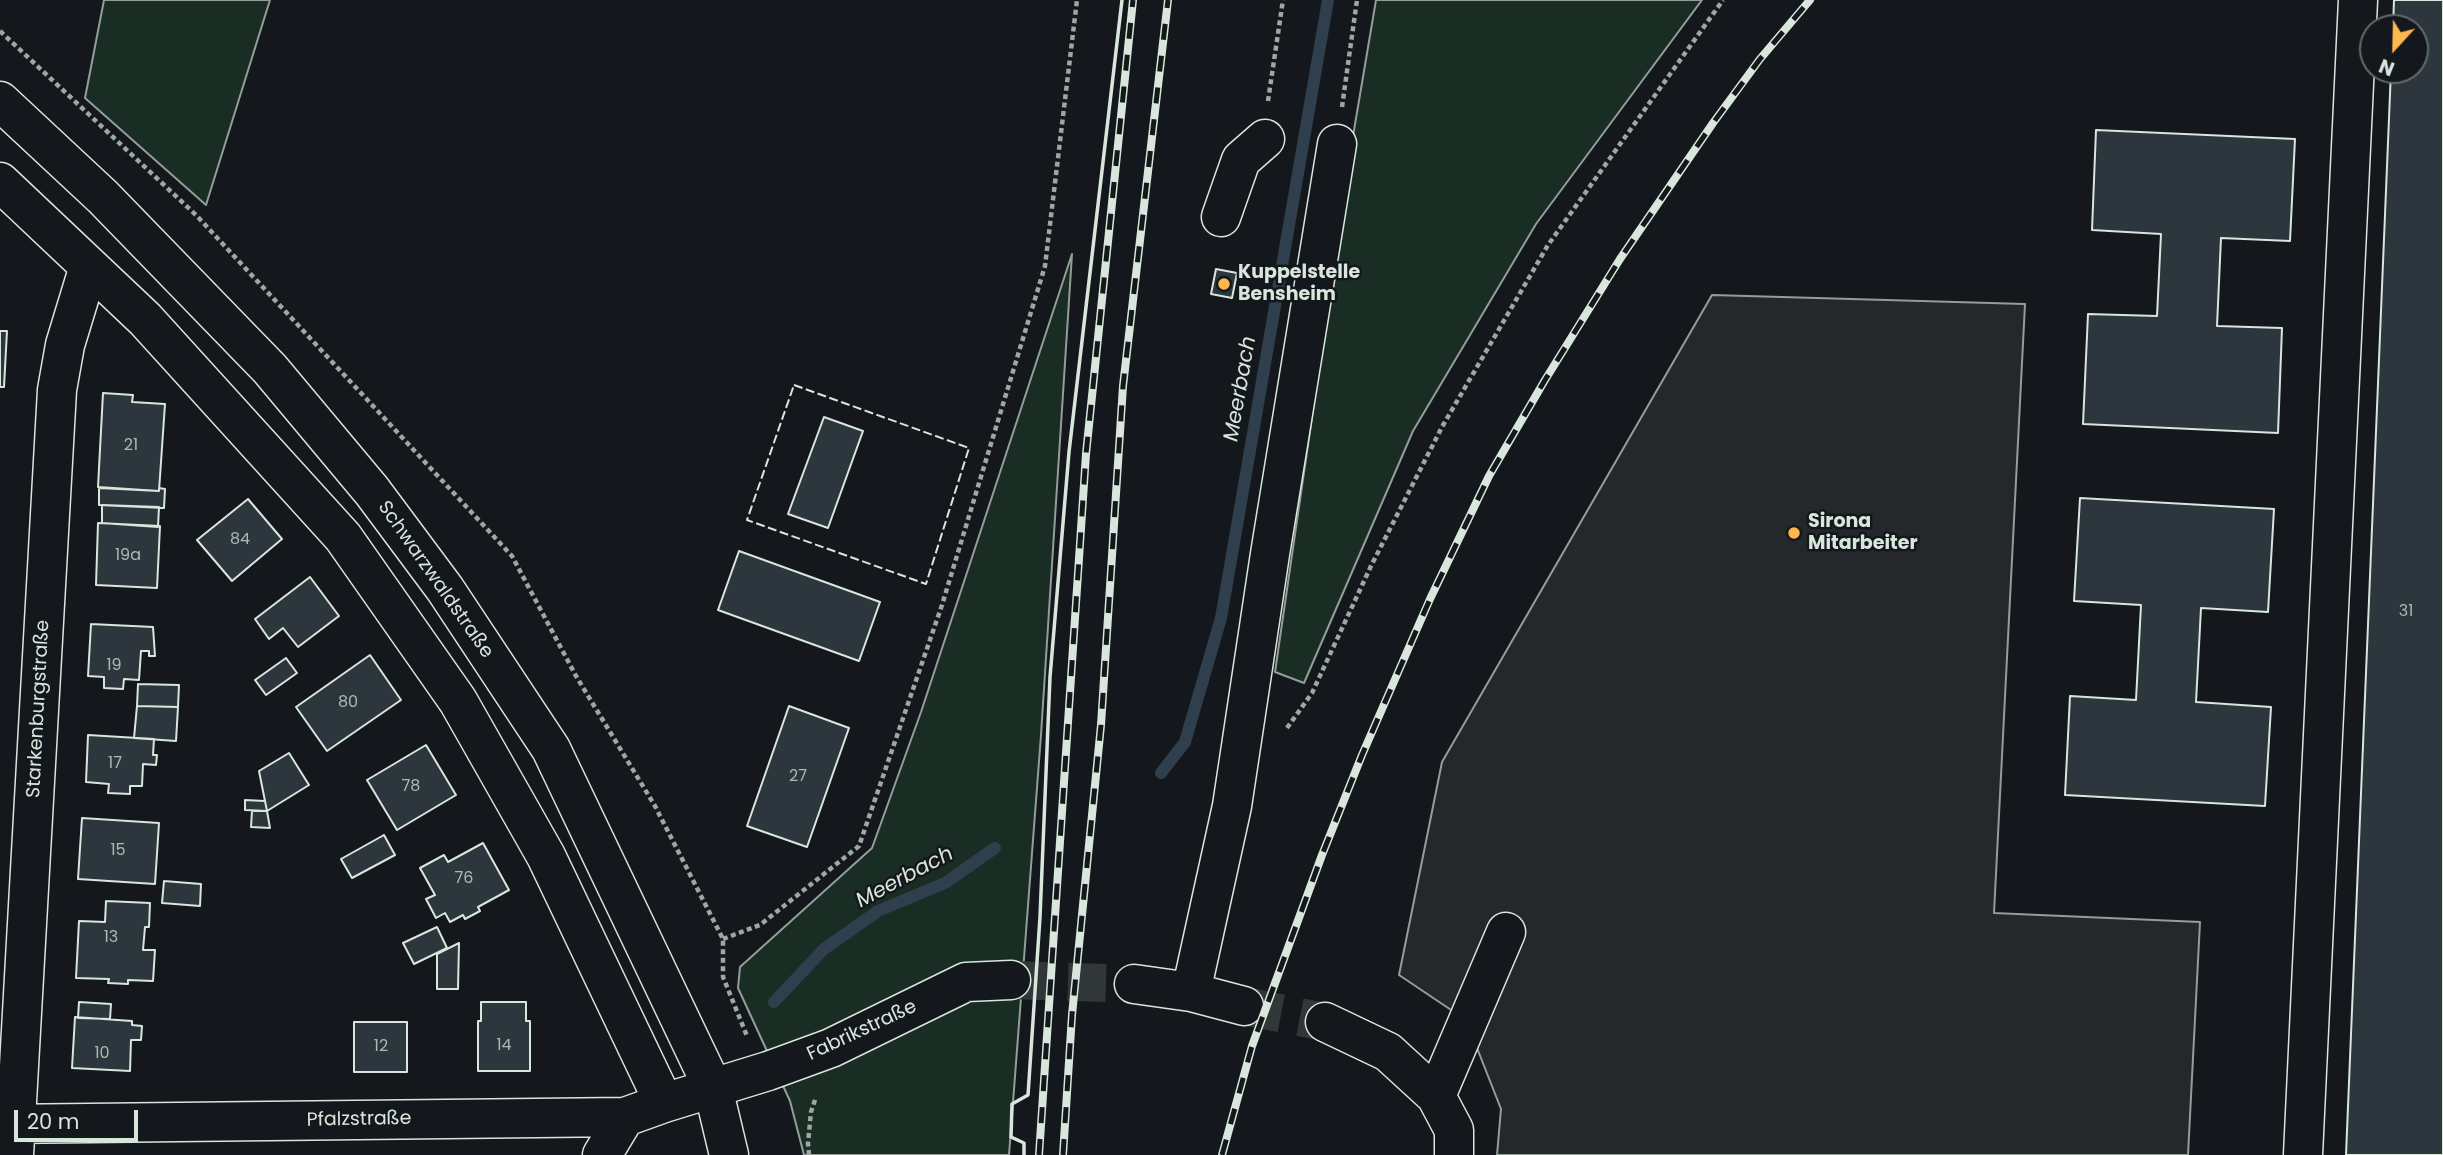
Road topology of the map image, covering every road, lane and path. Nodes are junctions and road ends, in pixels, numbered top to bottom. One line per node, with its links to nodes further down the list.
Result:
1 (1077, 0): 19 (path)
2 (1283, 0): 7 (path)
3 (1357, 0): 8 (path)
4 (1723, 0): 12 (path)
5 (2358, 0): 30 (street)
6 (0, 101): 20 (street, Schwarzwaldstraße)
7 (1265, 139): 10 (street)
8 (1337, 144): 16 (street)
9 (0, 182): 11 (street)
10 (1221, 217)
11 (89, 266): 23 (street); 25 (street, Starkenburgstraße)
12 (1280, 738)
13 (1506, 932): 22 (street)
14 (1012, 980): 19 (street, Fabrikstraße)
15 (1134, 984): 16 (street)
16 (1191, 992): 17 (street)
17 (1244, 1006)
18 (1325, 1022): 22 (street)
19 (768, 1072): 20 (street, Fabrikstraße)
20 (713, 1088): 23 (street, Pfalzstraße); 27 (street, Schwarzwaldstraße)
21 (817, 1092): 28 (path)
22 (1436, 1096): 29 (street)
23 (664, 1103): 24 (street, Pfalzstraße)
24 (625, 1118): 25 (street, Pfalzstraße); 26 (street)
25 (10, 1134)
26 (602, 1155)
27 (729, 1155)
28 (809, 1155)
29 (1454, 1155)
30 (2303, 1155)

